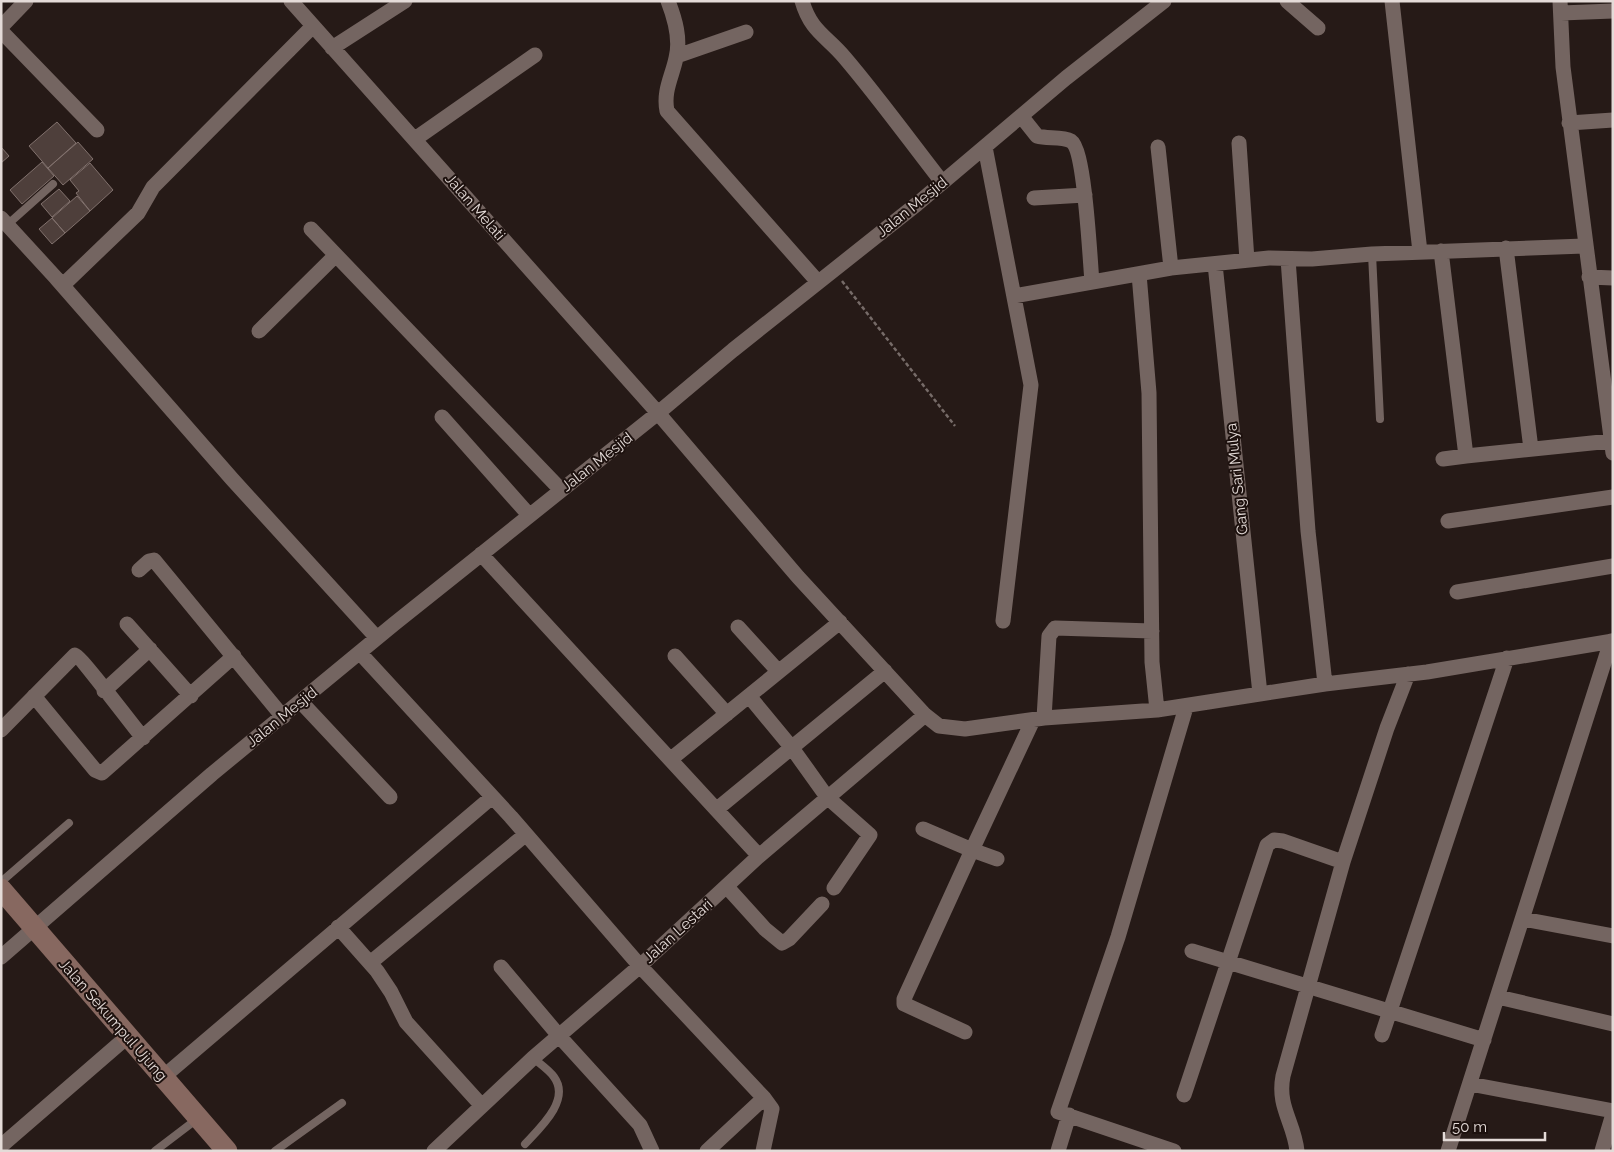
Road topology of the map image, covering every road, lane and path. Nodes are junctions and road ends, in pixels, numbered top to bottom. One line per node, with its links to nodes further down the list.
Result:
1 (26, 1): 10 (street)
2 (291, 1): 13 (street, Jalan Melati)
3 (405, 1): 17 (street)
4 (668, 1): 19 (street)
5 (802, 1): 28 (street)
6 (1164, 1): 20 (street, Jalan Mesjid)
7 (1287, 1): 14 (street)
8 (1392, 1): 37 (street)
9 (1560, 7): 11 (street); 22 (street)
10 (11, 8): 12 (street)
11 (1613, 11)
12 (1, 26)
13 (313, 26): 17 (street, Jalan Melati); 50 (street)
14 (1318, 28)
15 (1, 31): 23 (street)
16 (746, 32): 19 (street)
17 (332, 48): 24 (street, Jalan Melati)
18 (535, 55): 24 (street)
19 (677, 56): 48 (street)
20 (1021, 116): 26 (street, Jalan Mesjid); 30 (street)
21 (1613, 120): 22 (street)
22 (1570, 123): 34 (street)
23 (97, 130)
24 (415, 138): 54 (street, Jalan Melati)
25 (1240, 142): 41 (street)
26 (985, 147): 28 (street, Jalan Mesjid); 51 (street)
27 (1158, 147): 43 (street)
28 (942, 182): 44 (street, Jalan Mesjid)
29 (53, 184): 32 (lane)
30 (1085, 195): 31 (street); 49 (street)
31 (1034, 198)
32 (4, 222): 50 (street)
33 (311, 229): 39 (street)
34 (1584, 246): 35 (street); 46 (street)
35 (1506, 248): 36 (street); 59 (street)
36 (1441, 251): 37 (street); 60 (street)
37 (1420, 252): 38 (street)
38 (1372, 254): 40 (street); 56 (lane)
39 (336, 255): 52 (street); 62 (street)
40 (1288, 259): 41 (street); 85 (street)
41 (1247, 260): 42 (street)
42 (1215, 264): 43 (street); 87 (street, Gang Sari Mulya)
43 (1171, 268): 45 (street)
44 (833, 270): 48 (street, Jalan Mesjid); 57 (path)
45 (1139, 274): 49 (street); 74 (street)
46 (1589, 277): 47 (street); 53 (street)
47 (1613, 278)
48 (818, 282): 54 (street, Jalan Mesjid)
49 (1092, 282): 51 (street)
50 (63, 285): 75 (street)
51 (1014, 296): 70 (street)
52 (259, 331)
53 (1605, 349): 58 (street)
54 (658, 414): 62 (street, Jalan Mesjid); 71 (street, Jalan Melati)
55 (442, 417): 64 (street)
56 (1380, 419)
57 (955, 426)
58 (1612, 447): 59 (street)
59 (1531, 449): 60 (street)
60 (1466, 456): 61 (street)
61 (1443, 459)
62 (561, 490): 64 (street, Jalan Mesjid)
63 (1613, 497): 65 (street)
64 (529, 516): 66 (street, Jalan Mesjid)
65 (1448, 521)
66 (482, 554): 75 (street, Jalan Mesjid); 101 (street)
67 (1613, 566): 69 (street)
68 (139, 570): 79 (street)
69 (1457, 592)
70 (1003, 621)
71 (840, 622): 82 (street); 83 (street, Jalan Melati)
72 (127, 624): 77 (street)
73 (738, 627): 82 (street)
74 (1152, 631): 93 (street); 97 (street)
75 (377, 638): 78 (street, Jalan Mesjid)
76 (1612, 641): 81 (street, Jalan Melati); 118 (street)
77 (150, 650): 86 (street); 89 (street)
78 (360, 653): 91 (street, Jalan Mesjid); 103 (street)
79 (234, 656): 89 (street); 96 (street)
80 (674, 656): 94 (street)
81 (1507, 658): 84 (street, Jalan Melati); 130 (street)
82 (778, 671): 90 (street)
83 (885, 671): 95 (street, Jalan Melati); 100 (street)
84 (1408, 674): 85 (street, Jalan Melati); 112 (street)
85 (1325, 684): 87 (street, Jalan Melati)
86 (104, 691): 88 (street); 99 (street)
87 (1260, 694): 92 (street, Jalan Melati)
88 (34, 696): 98 (street); 99 (street)
89 (191, 696): 99 (street)
90 (749, 696): 94 (street); 100 (street)
91 (301, 702): 96 (street, Jalan Mesjid); 102 (street)
92 (1186, 707): 93 (street, Jalan Melati); 145 (street)
93 (1157, 710): 97 (street, Jalan Melati)
94 (727, 714): 101 (street)
95 (925, 716): 97 (street, Jalan Melati); 104 (street, Jalan Lestari)
96 (283, 717): 119 (street, Jalan Mesjid)
97 (1038, 719): 109 (street)
98 (1, 730)
99 (143, 738)
100 (792, 748): 104 (street); 105 (street)
101 (671, 759): 105 (street)
102 (390, 797)
103 (492, 797): 108 (street); 120 (street)
104 (827, 797): 110 (street, Jalan Lestari); 115 (street)
105 (717, 809): 110 (street)
106 (69, 823): 113 (lane)
107 (923, 829): 109 (street)
108 (525, 835): 125 (street); 126 (street)
109 (972, 850): 111 (street); 132 (street)
110 (759, 856): 114 (street, Jalan Lestari)
111 (998, 859)
112 (1343, 862): 124 (street); 128 (street)
113 (1, 882)
114 (727, 887): 117 (street); 126 (street, Jalan Lestari)
115 (834, 888)
116 (1, 889): 119 (main road, Jalan Sekumpul Ujung)
117 (822, 904)
118 (1522, 919): 121 (street); 129 (street)
119 (34, 928): 123 (street, Jalan Mesjid); 134 (main road, Jalan Sekumpul Ujung)
120 (338, 928): 125 (street); 138 (street)
121 (1613, 936)
122 (1192, 952): 124 (street)
123 (1, 957)
124 (1227, 962): 128 (street); 140 (street)
125 (370, 963): 143 (street)
126 (640, 966): 135 (street, Jalan Lestari); 141 (street)
127 (501, 967): 135 (street)
128 (1309, 987): 130 (street); 159 (street)
129 (1498, 997): 131 (street); 136 (street)
130 (1390, 1010): 133 (street); 136 (street)
131 (1613, 1024)
132 (964, 1032)
133 (1382, 1035)
134 (127, 1037): 138 (main road, Jalan Sekumpul Ujung); 149 (street)
135 (560, 1037): 137 (street, Jalan Lestari); 154 (street)
136 (1484, 1040): 139 (street)
137 (533, 1058): 143 (street, Jalan Lestari); 147 (lane)
138 (162, 1078): 146 (main road, Jalan Sekumpul Ujung)
139 (1470, 1084): 144 (street); 160 (street)
140 (1184, 1095)
141 (764, 1098): 155 (street); 156 (street)
142 (342, 1103): 152 (lane)
143 (482, 1106): 153 (street, Jalan Lestari)
144 (1613, 1113): 161 (street)
145 (1069, 1115): 148 (street); 157 (street)
146 (199, 1118): 150 (lane); 151 (main road, Jalan Sekumpul Ujung)
147 (525, 1144)
148 (1142, 1145): 158 (street)
149 (1, 1146)
150 (155, 1151)
151 (227, 1151)
152 (275, 1151)
153 (434, 1151)
154 (652, 1151)
155 (707, 1151)
156 (763, 1151)
157 (1058, 1151)
158 (1174, 1151)
159 (1297, 1151)
160 (1448, 1151)
161 (1602, 1151)

